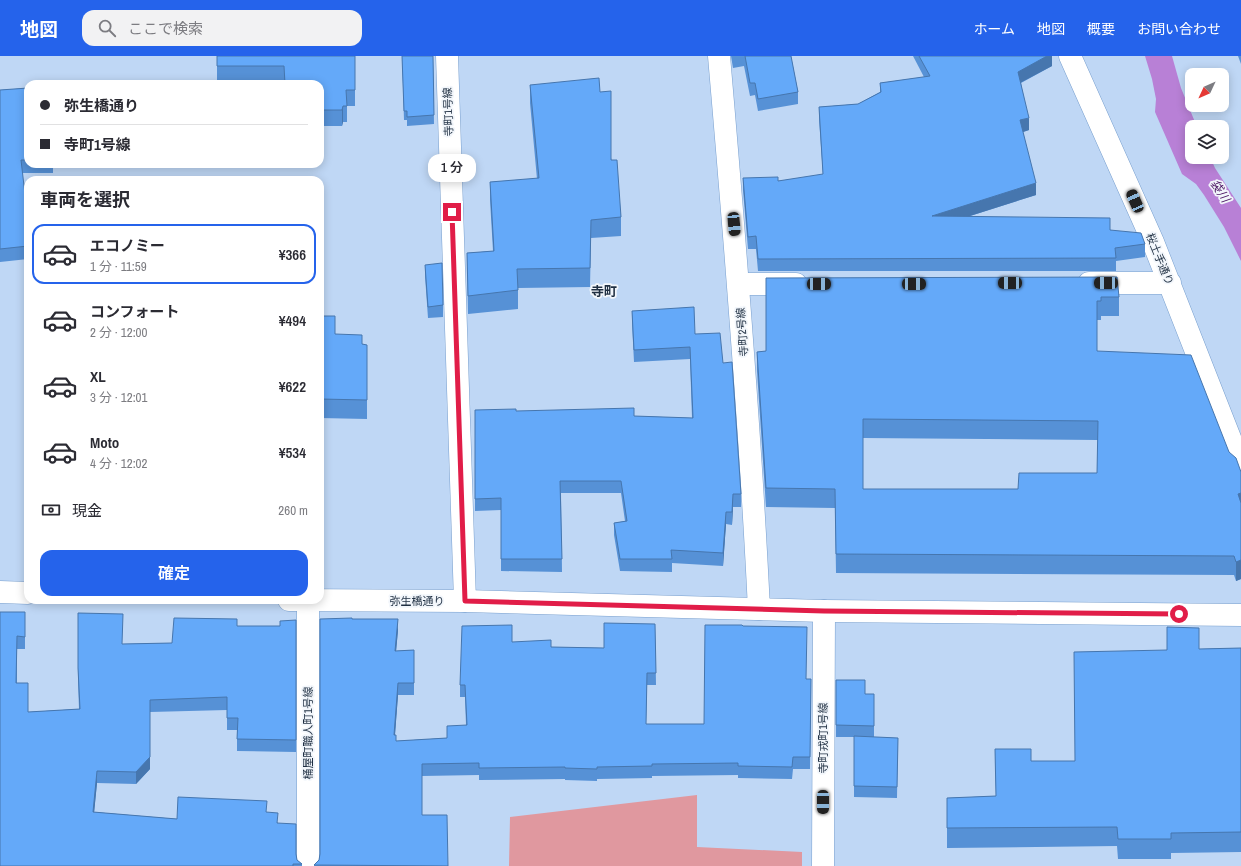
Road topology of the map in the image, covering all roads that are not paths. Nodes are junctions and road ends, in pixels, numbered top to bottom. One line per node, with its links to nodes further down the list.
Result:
1 (447, 56): 12 (street, 寺町1号線)
2 (719, 56): 6 (street, 寺町2号線)
3 (1070, 56): 5 (street, 桜土手通り)
4 (1066, 283): 5 (street)
5 (1170, 283): 8 (street, 桜土手通り)
6 (739, 284): 7 (street); 14 (street, 寺町2号線)
7 (819, 284)
8 (1241, 466)
9 (0, 592): 10 (street)
10 (24, 593)
11 (324, 600): 12 (street, 弥生橋通り)
12 (465, 601): 14 (street, 弥生橋通り)
13 (308, 604): 17 (street, 桶屋町職人町1号線)
14 (759, 609): 15 (street, 弥生橋通り)
15 (824, 611): 16 (street, 弥生橋通り); 18 (street, 寺町戎町1号線)
16 (1241, 615)
17 (308, 866)
18 (823, 866)

